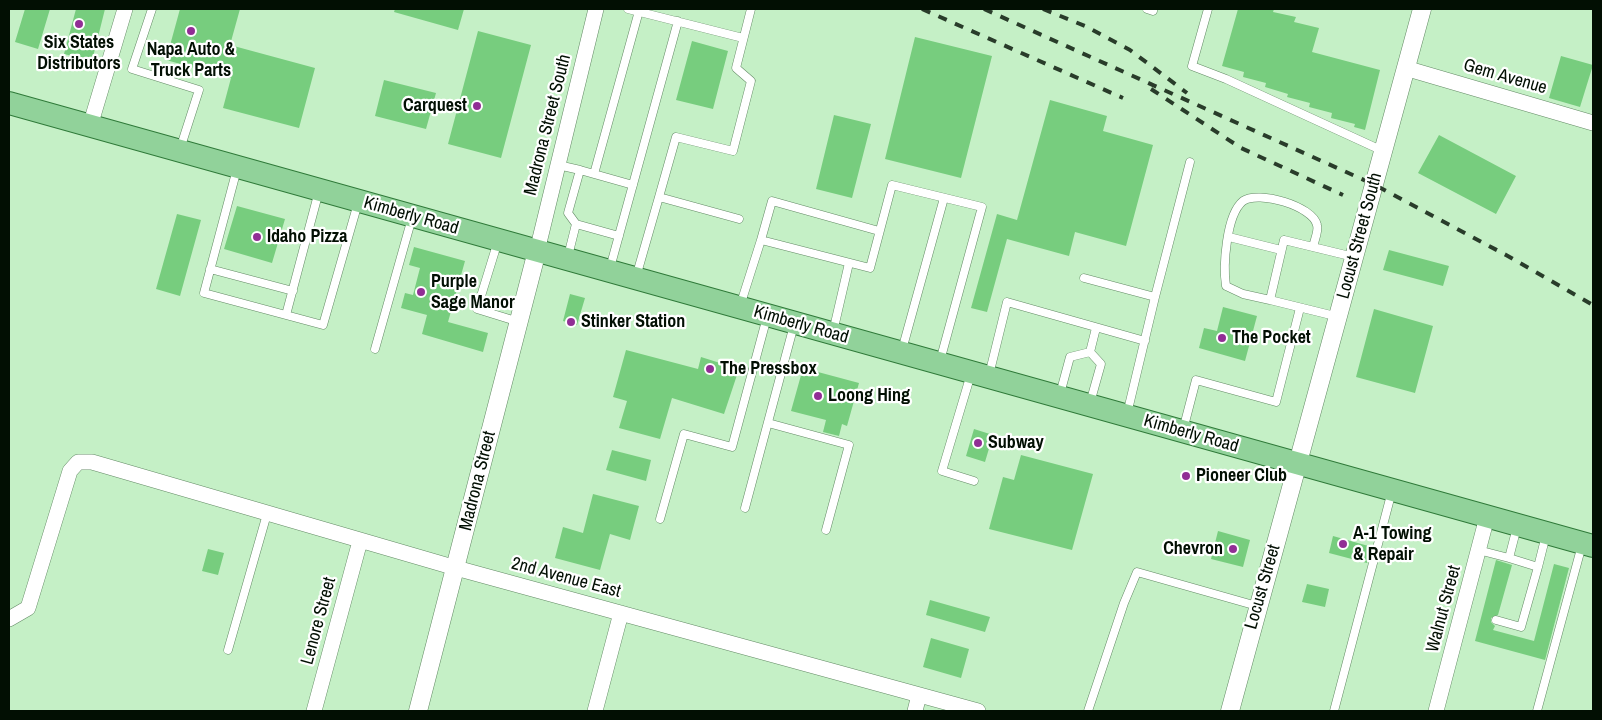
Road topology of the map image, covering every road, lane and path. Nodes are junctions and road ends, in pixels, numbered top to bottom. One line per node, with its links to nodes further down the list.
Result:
1 (125, 9): 16 (street)
2 (152, 9): 17 (lane)
3 (596, 9): 20 (street, Madrona Street South)
4 (628, 9): 10 (lane)
5 (751, 9): 12 (lane)
6 (1147, 9): 7 (lane)
7 (1153, 9)
8 (1208, 9): 18 (lane)
9 (1422, 9): 13 (street, Locust Street South)
10 (639, 11): 11 (lane); 23 (lane)
11 (678, 22): 12 (lane); 24 (lane)
12 (743, 38): 26 (lane)
13 (1405, 68): 15 (street, Gem Avenue); 18 (street, Locust Street South)
14 (9, 104): 16 (main road, Kimberly Road)
15 (1593, 123)
16 (90, 126): 17 (main road, Kimberly Road)
17 (180, 151): 21 (main road, Kimberly Road)
18 (1383, 151): 40 (street, Locust Street South)
19 (1190, 162): 48 (lane)
20 (558, 165): 22 (lane); 39 (street, Madrona Street South)
21 (237, 167): 25 (main road, Kimberly Road); 43 (lane)
22 (580, 170): 23 (lane); 31 (lane)
23 (594, 174): 24 (lane)
24 (633, 185): 33 (lane)
25 (320, 190): 28 (main road, Kimberly Road); 47 (lane)
26 (658, 197): 30 (lane); 46 (lane)
27 (944, 198): 32 (lane); 62 (lane); 63 (lane)
28 (358, 201): 29 (main road, Kimberly Road); 52 (lane)
29 (413, 216): 35 (main road, Kimberly Road); 60 (lane)
30 (739, 219)
31 (576, 224): 33 (lane); 41 (lane)
32 (879, 231): 36 (lane); 42 (lane)
33 (619, 236): 44 (lane)
34 (1229, 237): 37 (lane); 38 (lane); 49 (lane)
35 (498, 240): 39 (main road, Kimberly Road); 55 (lane)
36 (761, 240): 42 (lane); 50 (lane)
37 (1313, 247): 38 (lane); 40 (lane)
38 (1281, 250): 49 (lane)
39 (537, 251): 41 (main road, Kimberly Road); 55 (street, Madrona Street)
40 (1355, 258): 54 (street, Locust Street South)
41 (567, 260): 44 (main road, Kimberly Road)
42 (849, 263): 58 (lane)
43 (210, 269): 47 (lane); 52 (lane)
44 (609, 271): 46 (main road, Kimberly Road)
45 (1084, 278): 48 (lane)
46 (636, 279): 50 (main road, Kimberly Road)
47 (293, 291): 52 (lane)
48 (1155, 297): 59 (lane)
49 (1270, 300): 51 (lane)
50 (740, 308): 53 (main road, Kimberly Road)
51 (1300, 308): 54 (lane); 69 (lane)
52 (286, 315)
53 (768, 315): 56 (main road, Kimberly Road); 76 (lane)
54 (1338, 317): 70 (street, Locust Street South)
55 (519, 322): 85 (street, Madrona Street)
56 (795, 323): 58 (main road, Kimberly Road); 68 (lane)
57 (1096, 328): 59 (lane); 61 (lane); 64 (lane)
58 (833, 334): 62 (main road, Kimberly Road)
59 (1145, 341): 67 (lane)
60 (374, 349)
61 (1090, 352): 65 (lane); 66 (lane)
62 (901, 353): 63 (main road, Kimberly Road)
63 (939, 363): 64 (main road, Kimberly Road)
64 (980, 375): 65 (main road, Kimberly Road); 71 (lane)
65 (1059, 397): 66 (main road, Kimberly Road)
66 (1090, 405): 67 (main road, Kimberly Road)
67 (1126, 416): 69 (main road, Kimberly Road)
68 (768, 423): 73 (lane); 78 (lane)
69 (1183, 432): 70 (main road, Kimberly Road)
70 (1298, 464): 72 (main road, Kimberly Road); 86 (street, Locust Street)
71 (974, 480)
72 (1392, 491): 75 (main road, Kimberly Road); 99 (lane)
73 (745, 508)
74 (267, 514): 80 (street, 2nd Avenue East); 88 (street, 2nd Avenue East); 90 (lane)
75 (1487, 517): 77 (main road, Kimberly Road); 82 (street, Walnut Street)
76 (660, 519)
77 (1518, 525): 79 (main road, Kimberly Road); 83 (lane)
78 (826, 530)
79 (1547, 533): 81 (main road, Kimberly Road); 84 (lane)
80 (360, 541): 85 (street, 2nd Avenue East); 92 (street, Lenore Street)
81 (1588, 545): 101 (lane)
82 (1478, 550): 83 (lane); 100 (street, Walnut Street)
83 (1509, 558): 84 (lane)
84 (1538, 567): 89 (lane)
85 (456, 568): 87 (street, 2nd Avenue East); 93 (street, Madrona Street)
86 (1257, 606): 97 (lane); 98 (street, Locust Street)
87 (621, 613): 91 (street, 2nd Avenue East); 94 (street)
88 (9, 619)
89 (1496, 620)
90 (228, 650)
91 (919, 695): 95 (street); 96 (street, 2nd Avenue East)
92 (314, 711)
93 (418, 711)
94 (595, 711)
95 (915, 711)
96 (978, 711)
97 (1088, 711)
98 (1230, 711)
99 (1334, 711)
100 (1436, 711)
101 (1537, 711)

